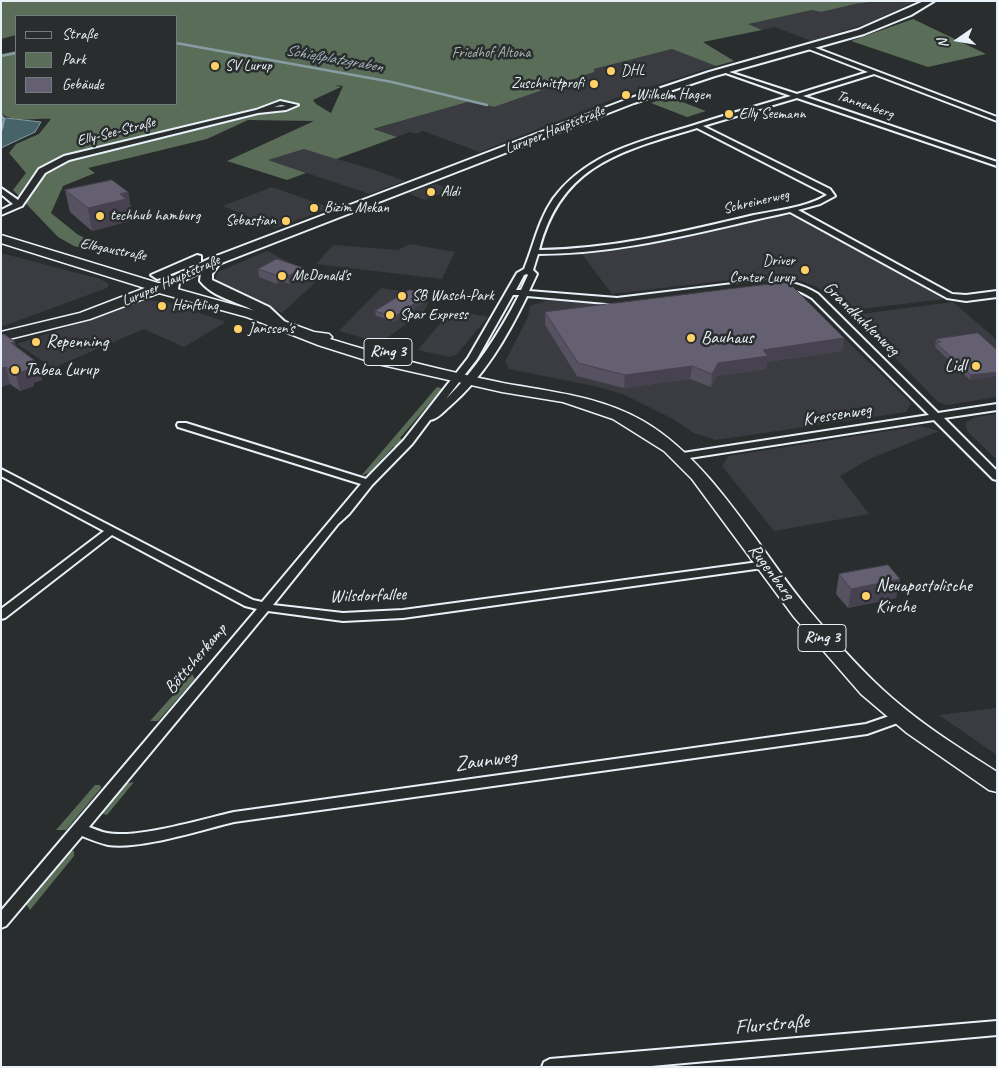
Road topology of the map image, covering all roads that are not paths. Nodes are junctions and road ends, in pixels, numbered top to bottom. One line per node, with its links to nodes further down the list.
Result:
1 (930, 1): 2 (main road, Luruper Hauptstraße)
2 (808, 47): 3 (main road, Luruper Hauptstraße); 4 (street)
3 (724, 71): 5 (street, Tannenberg); 14 (main road, Luruper Hauptstraße)
4 (874, 72): 5 (street, Böttcherkamp); 7 (street)
5 (796, 96): 8 (street, Böttcherkamp); 9 (street, Tannenberg)
6 (258, 111): 11 (street, Elly-See-Straße)
7 (997, 119)
8 (697, 126): 12 (street, Schreinerweg); 16 (street, Böttcherkamp)
9 (997, 164)
10 (1, 190): 11 (street)
11 (19, 204): 13 (street)
12 (790, 209): 16 (street, Schreinerweg); 22 (street)
13 (1, 213)
14 (297, 229): 17 (main road, Luruper Hauptstraße); 19 (main road, Luruper Hauptstraße)
15 (1, 239): 19 (main road, Elbgaustraße / Ring 3)
16 (536, 252): 18 (street, Böttcherkamp)
17 (215, 261): 19 (main road, Luruper Hauptstraße); 23 (main road)
18 (528, 271): 20 (street, Böttcherkamp); 21 (street, Böttcherkamp)
19 (159, 281): 23 (main road, Rugenbarg / Ring 3); 24 (main road, Luruper Hauptstraße); 24 (main road, Luruper Hauptstraße)
20 (510, 292): 21 (street, Grandkuhlenweg); 26 (street, Böttcherkamp)
21 (524, 293): 26 (street, Böttcherkamp); 29 (street, Grandkuhlenweg)
22 (997, 294)
23 (279, 324): 26 (main road, Rugenbarg / Ring 3)
24 (43, 325): 25 (main road, Luruper Hauptstraße)
25 (1, 337)
26 (468, 374): 27 (main road, Rugenbarg / Ring 3); 30 (street, Böttcherkamp); 30 (street, Böttcherkamp)
27 (562, 396): 32 (main road, Rugenbarg / Ring 3)
28 (997, 407): 29 (street, Kressenweg)
29 (936, 416): 32 (street, Kressenweg); 34 (street, Grandkuhlenweg)
30 (424, 423): 35 (street, Böttcherkamp)
31 (182, 426): 35 (street)
32 (682, 456): 37 (main road, Rugenbarg / Ring 3)
33 (1, 472): 36 (street, Wilsdorfallee)
34 (997, 477)
35 (368, 483): 38 (street, Böttcherkamp)
36 (111, 531): 38 (street, Wilsdorfallee); 39 (street)
37 (766, 565): 38 (street, Wilsdorfallee); 40 (main road, Rugenbarg / Ring 3)
38 (265, 607): 42 (street, Böttcherkamp)
39 (1, 615)
40 (901, 717): 41 (main road, Rugenbarg / Ring 3); 42 (street, Zaunweg)
41 (997, 784)
42 (78, 829): 43 (street, Böttcherkamp)
43 (1, 922)
44 (997, 1028): 45 (street, Flurstraße)
45 (550, 1067)

